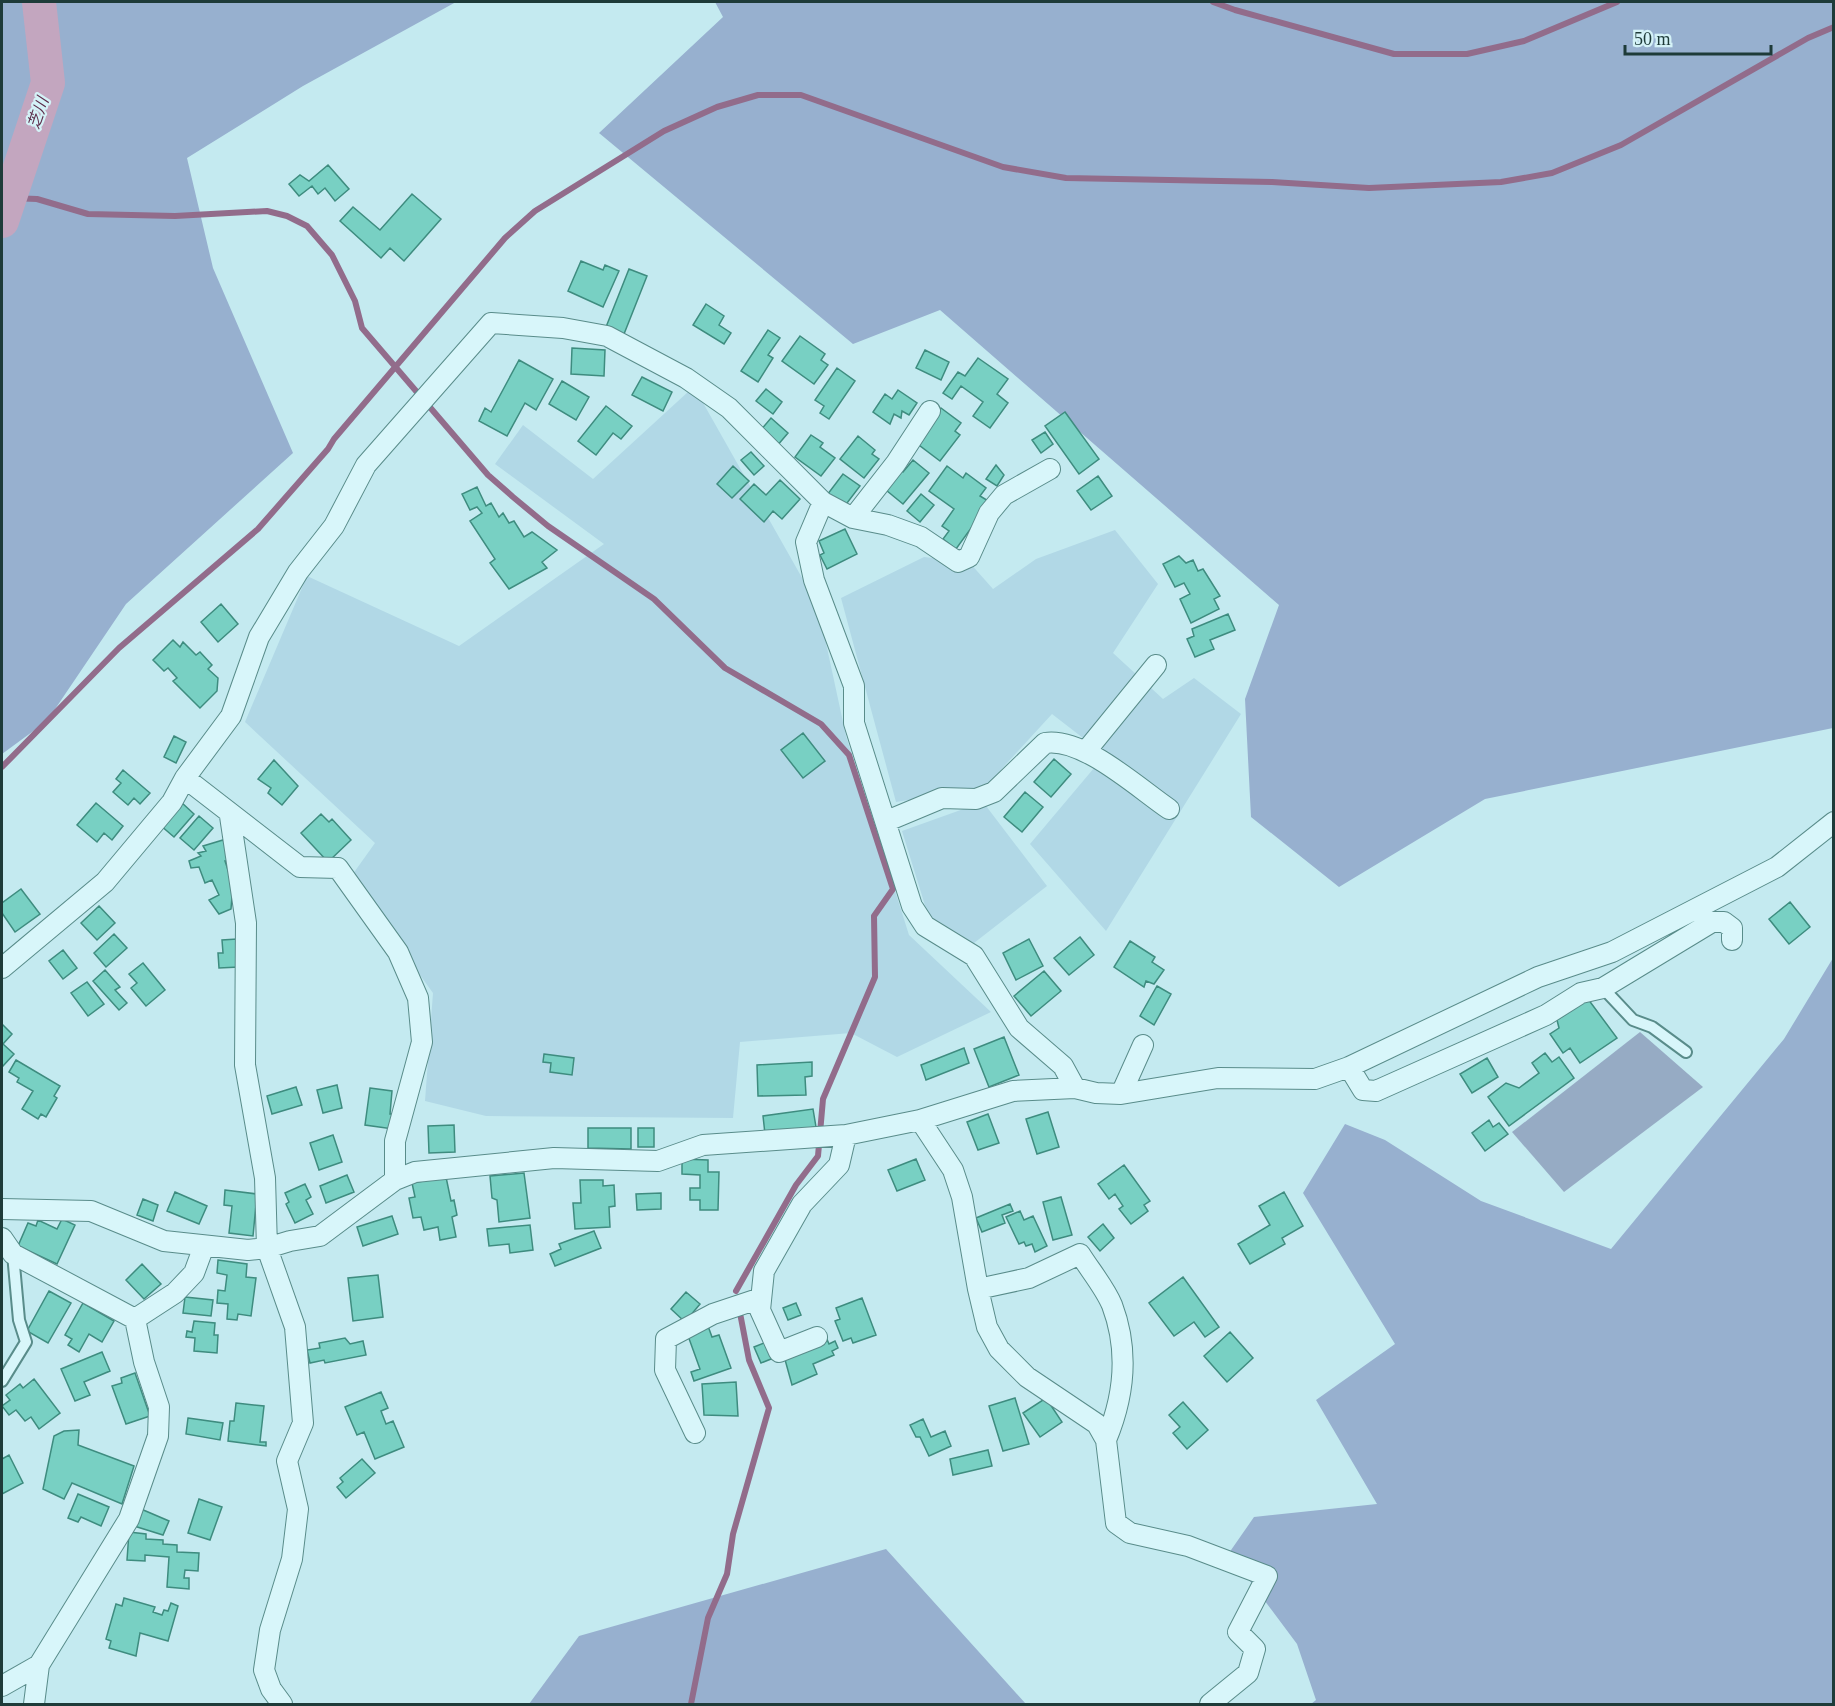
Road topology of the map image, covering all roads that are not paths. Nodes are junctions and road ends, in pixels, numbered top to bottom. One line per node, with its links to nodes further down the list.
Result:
1 (930, 411): 4 (street)
2 (1050, 469): 4 (street)
3 (823, 502): 4 (street); 7 (street); 10 (street)
4 (853, 518)
5 (1156, 665): 6 (street)
6 (1086, 751): 8 (street); 10 (street)
7 (185, 778): 9 (street); 13 (street)
8 (1169, 809)
9 (230, 816): 22 (street); 26 (street)
10 (887, 821): 18 (street)
11 (1833, 822): 17 (street)
12 (1732, 940): 14 (street)
13 (2, 965)
14 (1604, 988): 16 (lane); 17 (street)
15 (1143, 1045): 19 (street)
16 (1686, 1052)
17 (1349, 1067): 19 (street)
18 (1075, 1088): 19 (street); 20 (street)
19 (1121, 1094)
20 (920, 1120): 21 (street); 28 (street)
21 (846, 1135): 22 (street); 29 (street)
22 (395, 1180): 26 (street)
23 (2, 1209): 25 (street)
24 (2, 1238): 27 (street)
25 (204, 1246): 26 (street); 30 (street)
26 (267, 1248): 38 (street)
27 (13, 1254): 30 (street); 32 (lane)
28 (978, 1289): 34 (street); 34 (street)
29 (761, 1298): 31 (street); 33 (street)
30 (135, 1319): 35 (street)
31 (817, 1337)
32 (2, 1381)
33 (695, 1433)
34 (1106, 1440): 39 (street)
35 (39, 1665): 36 (street); 37 (street)
36 (2, 1686)
37 (34, 1704)
38 (282, 1704)
39 (1210, 1704)

